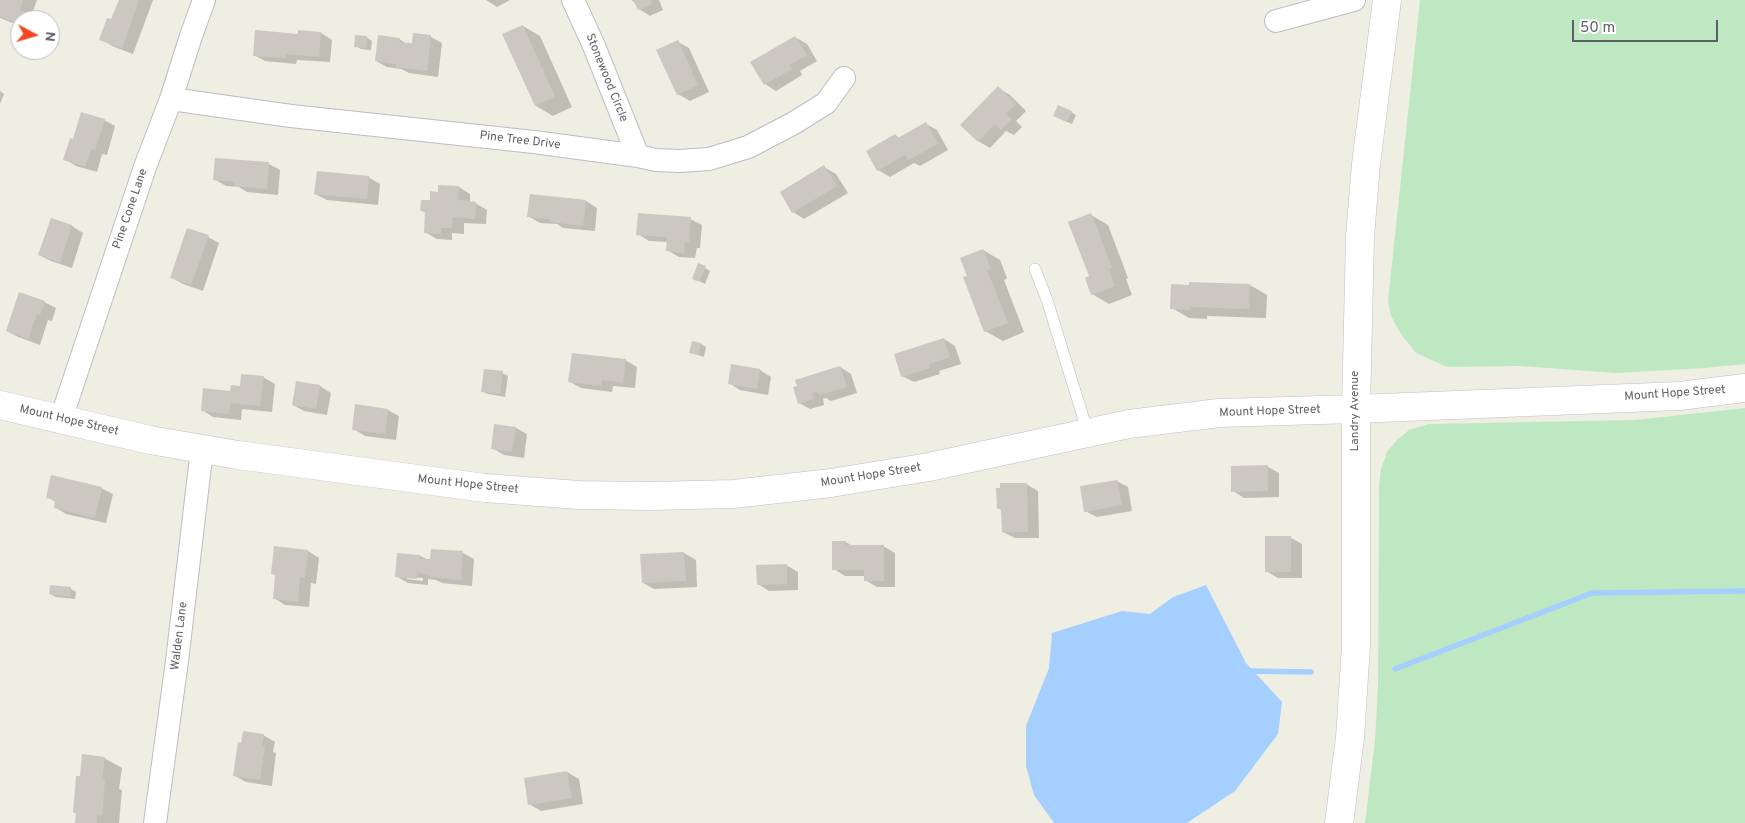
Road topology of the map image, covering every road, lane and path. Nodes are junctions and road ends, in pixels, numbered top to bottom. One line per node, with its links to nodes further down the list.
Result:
1 (204, 0): 7 (street, Pine Cone Lane)
2 (573, 0): 8 (street, Stonewood Circle)
3 (1353, 0): 5 (street)
4 (1387, 0): 12 (street, Landry Avenue)
5 (1276, 21)
6 (844, 78): 8 (street, Pine Tree Drive)
7 (171, 99): 8 (street, Pine Tree Drive); 13 (street, Pine Cone Lane)
8 (638, 156)
9 (1035, 269): 14 (lane)
10 (1745, 388): 12 (street, Mount Hope Street)
11 (0, 405): 13 (street, Mount Hope Street)
12 (1356, 409): 14 (street, Mount Hope Street); 17 (street, Landry Avenue)
13 (61, 419): 15 (street, Mount Hope Street)
14 (1088, 432): 15 (street, Mount Hope Street)
15 (202, 449): 16 (street, Walden Lane)
16 (155, 823)
17 (1339, 823)

